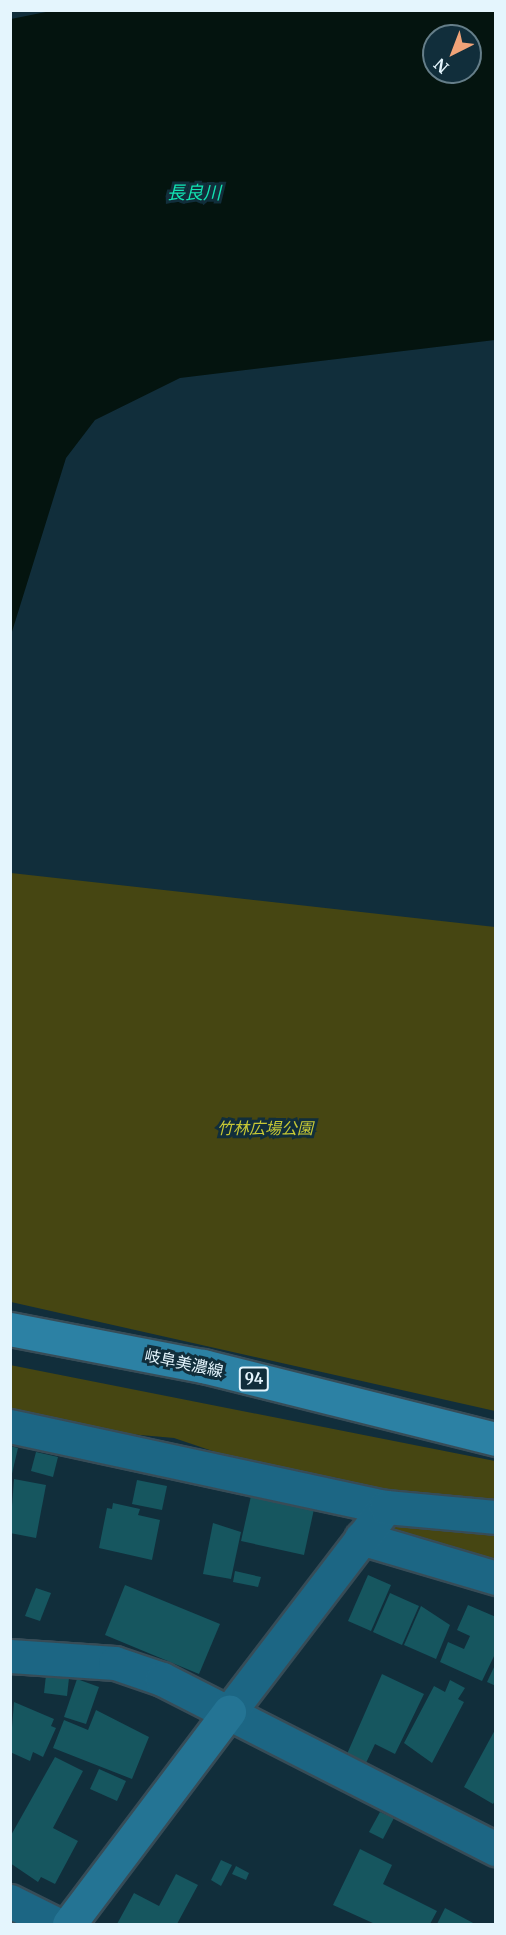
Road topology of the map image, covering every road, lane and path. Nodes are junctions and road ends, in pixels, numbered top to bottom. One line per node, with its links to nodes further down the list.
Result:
1 (10, 1329): 3 (main road, 岐阜美濃線 / 94)
2 (10, 1426): 4 (street)
3 (495, 1439)
4 (386, 1507): 5 (street); 6 (street)
5 (495, 1517)
6 (361, 1538): 7 (street); 9 (street)
7 (495, 1578)
8 (10, 1656): 9 (street)
9 (229, 1712): 10 (street); 13 (street)
10 (495, 1849)
11 (10, 1901): 12 (street)
12 (56, 1924)
13 (69, 1924)

